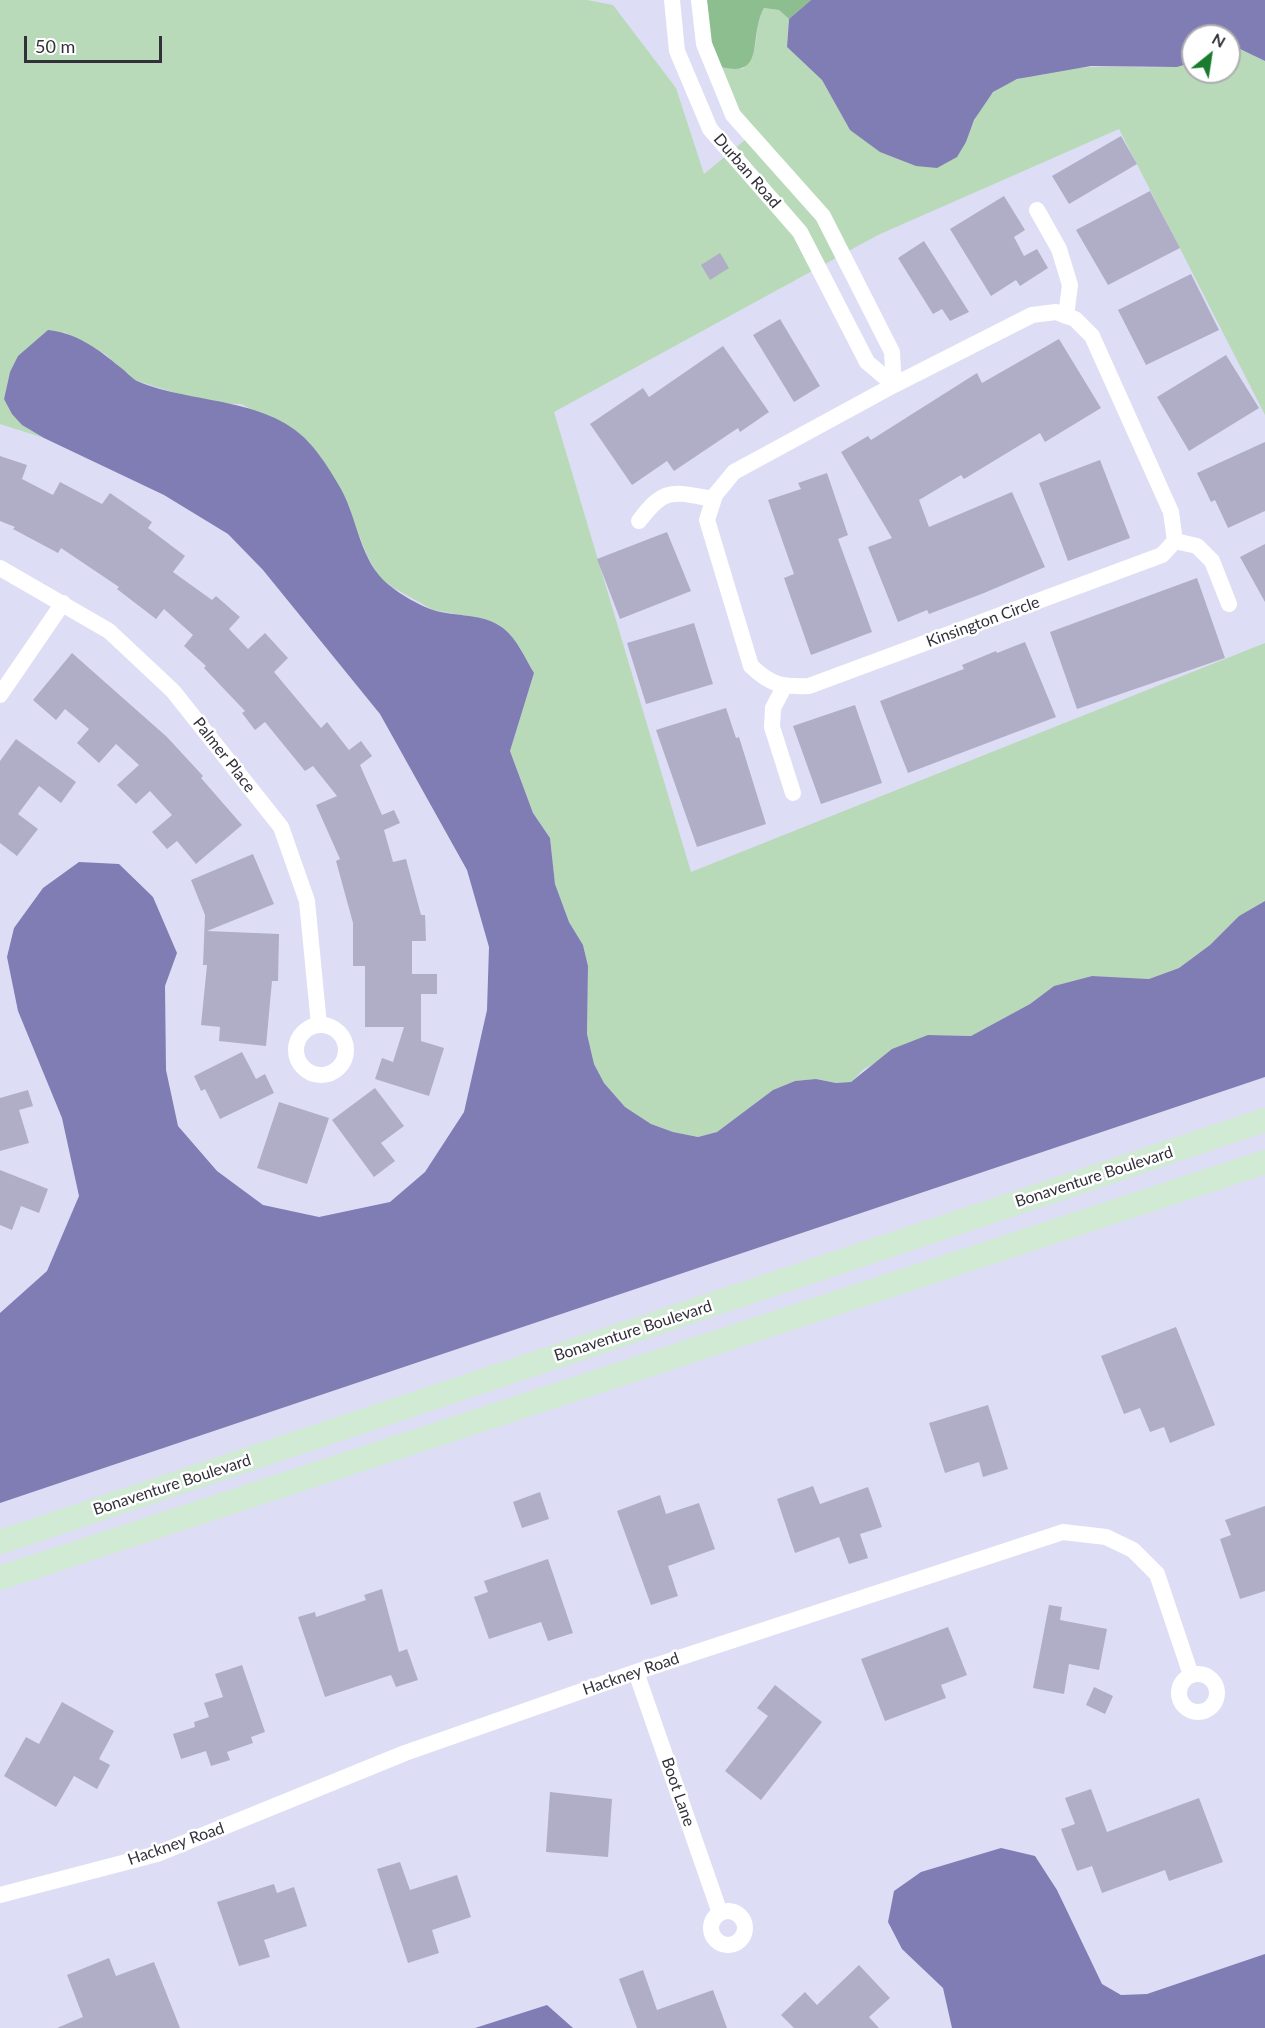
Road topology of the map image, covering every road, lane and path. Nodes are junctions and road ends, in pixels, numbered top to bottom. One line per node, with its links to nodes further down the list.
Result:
1 (672, 0): 6 (street, Durban Road)
2 (699, 0): 5 (street, Durban Road)
3 (1037, 210): 4 (street)
4 (1066, 316): 7 (street); 10 (street)
5 (875, 319): 6 (street); 7 (street, Durban Road)
6 (851, 331): 7 (street, Durban Road)
7 (894, 385): 8 (street)
8 (713, 500): 9 (street); 14 (street)
9 (639, 521)
10 (1175, 541): 13 (street); 14 (street, Kinsington Circle)
11 (0, 568): 12 (street, Palmer Place)
12 (63, 603): 15 (street); 17 (street, Palmer Place)
13 (1229, 604)
14 (784, 687): 16 (street)
15 (0, 695)
16 (793, 793)
17 (319, 1025)
18 (1265, 1120): 20 (main road, Bonaventure Boulevard)
19 (1265, 1162): 21 (main road, Bonaventure Boulevard)
20 (0, 1542)
21 (0, 1578)
22 (636, 1672): 23 (street, Hackney Road); 24 (street, Hackney Road); 25 (street, Boot Lane)
23 (1191, 1676)
24 (0, 1895)
25 (720, 1913)

